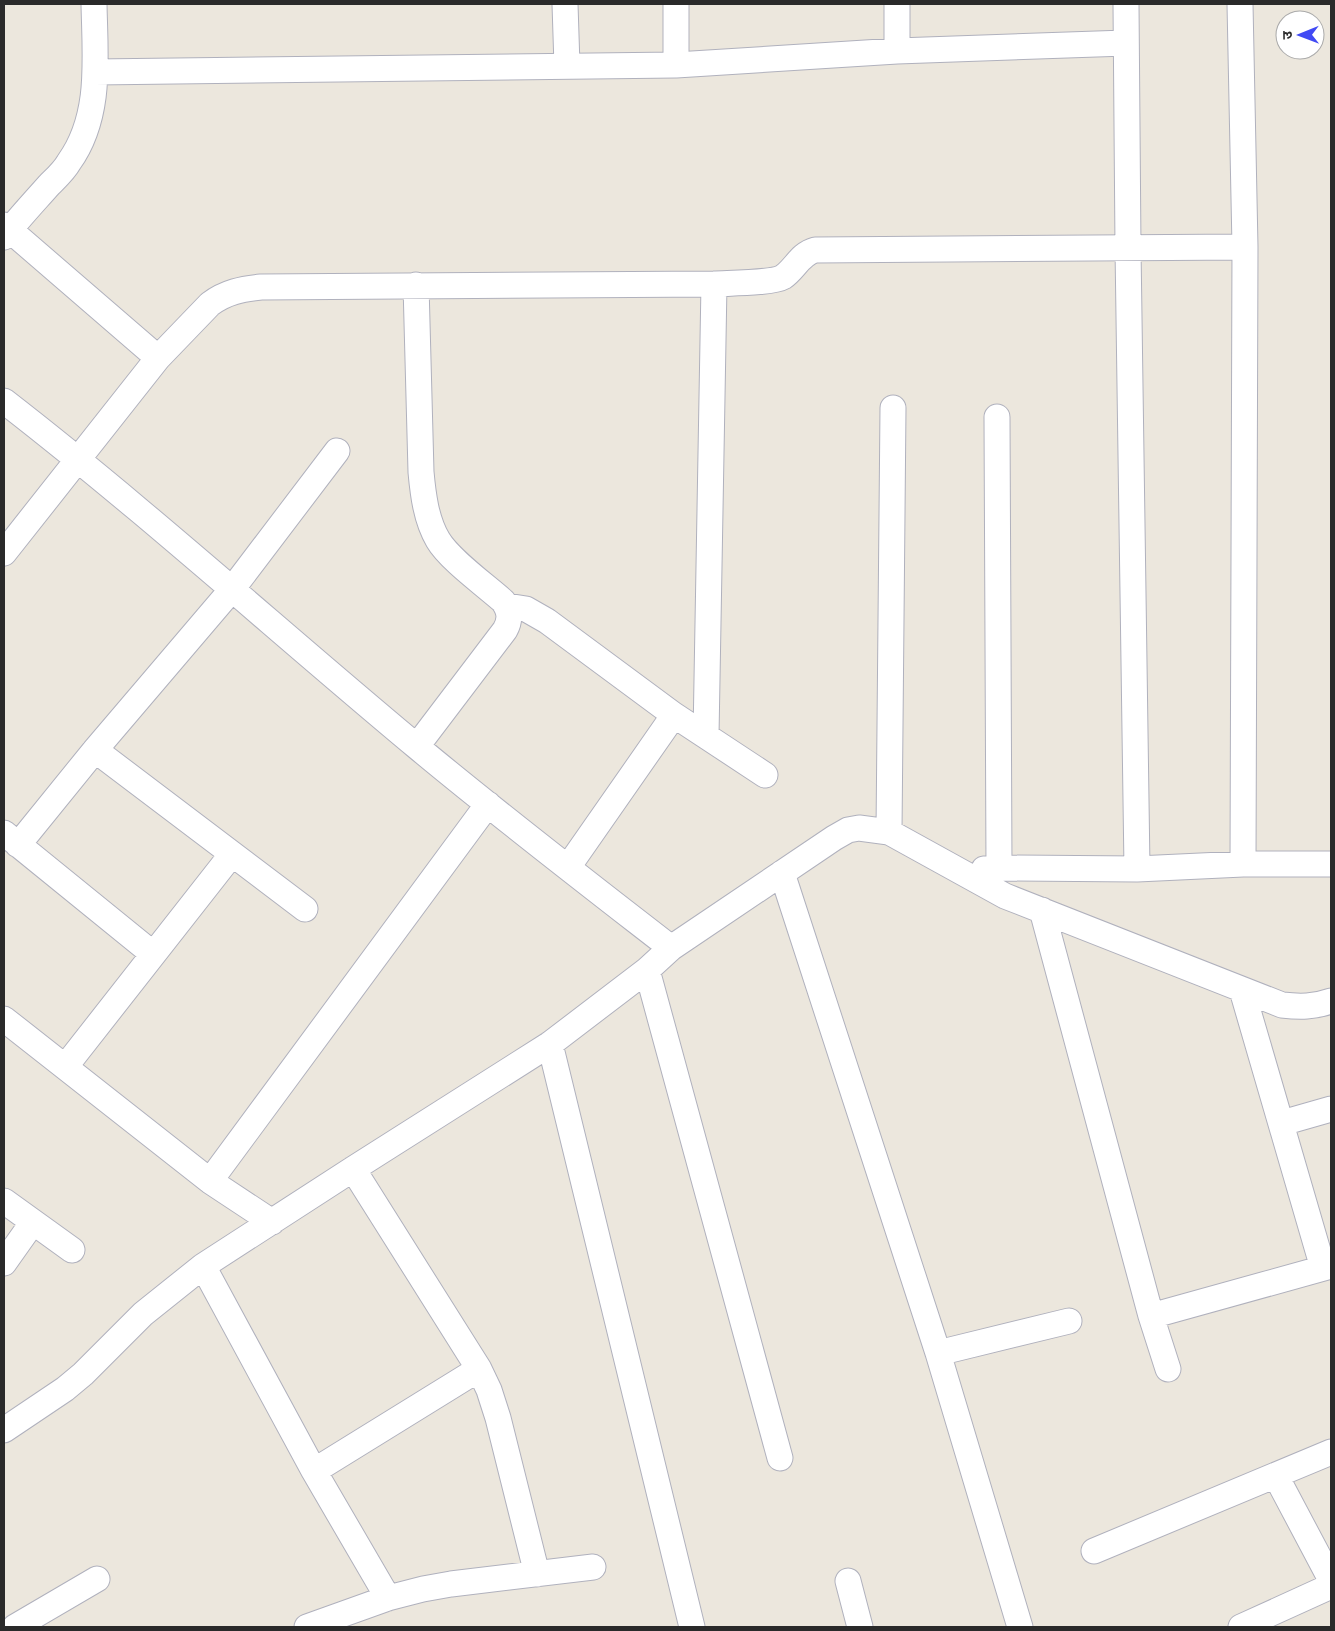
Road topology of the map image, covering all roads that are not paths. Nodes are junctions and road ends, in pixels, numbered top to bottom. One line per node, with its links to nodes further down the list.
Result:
1 (94, 4): 11 (street)
2 (564, 4): 10 (street)
3 (676, 4): 9 (street)
4 (897, 4): 8 (street)
5 (1126, 4): 7 (street)
6 (1240, 4): 13 (street)
7 (1126, 44): 8 (street); 14 (street)
8 (897, 50): 9 (street)
9 (676, 65): 10 (street)
10 (567, 66): 11 (street)
11 (95, 72): 12 (street)
12 (6, 230): 17 (street)
13 (1245, 247): 14 (street); 35 (street)
14 (1128, 248): 15 (street); 39 (street)
15 (714, 284): 16 (street); 27 (street)
16 (416, 285): 17 (street); 25 (street)
17 (158, 358): 22 (street)
18 (4, 401): 22 (street)
19 (893, 408): 32 (street)
20 (997, 417): 38 (street)
21 (337, 451): 24 (street)
22 (78, 459): 23 (street); 24 (street)
23 (4, 553)
24 (232, 588): 28 (street); 29 (street)
25 (507, 606): 26 (street); 28 (street)
26 (674, 715): 27 (street); 37 (street)
27 (706, 736): 30 (street)
28 (417, 746): 31 (street)
29 (95, 750): 33 (street); 34 (street)
30 (765, 775)
31 (488, 804): 37 (street); 55 (street)
32 (889, 832): 40 (street); 41 (street)
33 (11, 839): 45 (street)
34 (232, 854): 42 (street); 45 (street)
35 (1244, 864): 36 (street); 39 (street)
36 (1331, 864)
37 (568, 867): 44 (street)
38 (999, 868): 39 (street); 40 (street)
39 (1137, 869)
40 (962, 871): 43 (street)
41 (782, 873): 44 (street); 65 (street)
42 (305, 908)
43 (1042, 910): 47 (street); 63 (street)
44 (671, 948): 46 (street)
45 (153, 954): 51 (street)
46 (647, 970): 50 (street); 70 (street)
47 (1242, 990): 48 (street); 53 (street)
48 (1331, 1001)
49 (4, 1019): 51 (street)
50 (550, 1044): 54 (street); 83 (street)
51 (64, 1067): 55 (street)
52 (1331, 1108): 53 (street)
53 (1282, 1124): 62 (street)
54 (353, 1169): 58 (street); 66 (street)
55 (210, 1181): 58 (street)
56 (4, 1201): 57 (street)
57 (33, 1222): 59 (street); 60 (street)
58 (272, 1222): 61 (street)
59 (72, 1250)
60 (4, 1263)
61 (203, 1266): 68 (street); 71 (street)
62 (1327, 1267): 63 (street)
63 (1151, 1316): 67 (street)
64 (1069, 1321): 65 (street)
65 (938, 1354): 85 (street)
66 (479, 1369): 71 (street); 75 (street)
67 (1168, 1369)
68 (4, 1430)
69 (1331, 1452): 72 (street)
70 (780, 1458)
71 (314, 1471): 80 (street)
72 (1276, 1476): 73 (street); 77 (street)
73 (1094, 1552)
74 (593, 1567): 75 (street)
75 (537, 1574): 80 (street)
76 (97, 1578): 81 (street)
77 (1331, 1580)
78 (848, 1581): 84 (street)
79 (1331, 1586): 86 (street)
80 (388, 1598): 82 (street)
81 (15, 1627)
82 (307, 1627)
83 (692, 1627)
84 (860, 1627)
85 (1020, 1627)
86 (1241, 1627)

